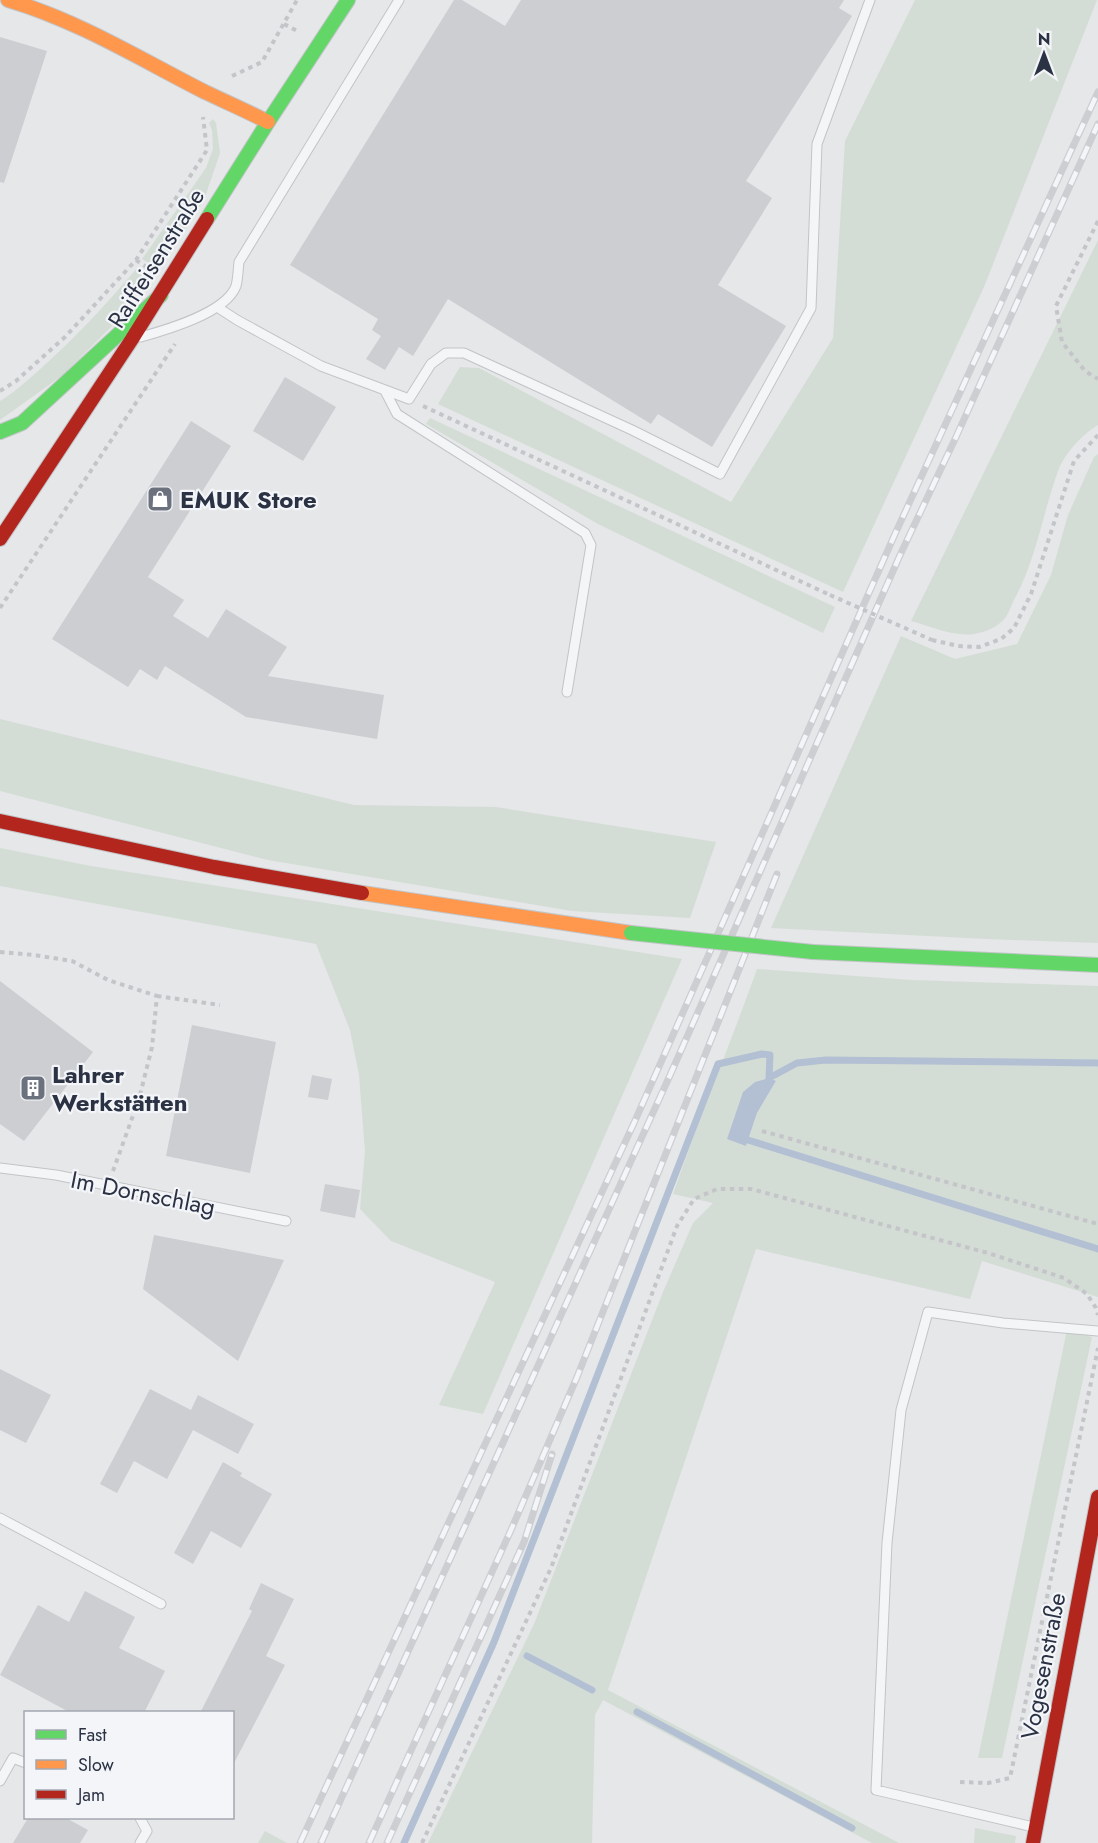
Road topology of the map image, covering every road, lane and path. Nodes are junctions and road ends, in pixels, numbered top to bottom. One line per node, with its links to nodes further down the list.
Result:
1 (8, 0): 6 (main road)
2 (297, 0): 6 (path)
3 (348, 0): 7 (main road, Raiffeisenstraße)
4 (399, 0): 10 (lane)
5 (870, 0): 16 (lane)
6 (206, 92): 7 (main road); 14 (path)
7 (268, 122): 9 (main road, Raiffeisenstraße)
8 (1098, 221): 13 (path)
9 (161, 295): 11 (main road, Raiffeisenstraße); 17 (main road)
10 (217, 307): 11 (lane); 15 (lane)
11 (132, 339): 19 (main road, Raiffeisenstraße)
12 (176, 342): 20 (path)
13 (1098, 379)
14 (0, 390)
15 (385, 391): 16 (lane); 21 (lane)
16 (409, 399): 18 (path, bridge)
17 (0, 432)
18 (1098, 435)
19 (0, 539)
20 (0, 608)
21 (567, 692)
22 (0, 821): 24 (main road, bridge)
23 (0, 952): 25 (path)
24 (1098, 965)
25 (158, 996): 26 (path); 29 (path)
26 (220, 1005)
27 (762, 1131): 31 (path)
28 (0, 1168): 29 (lane, Im Dornschlag)
29 (108, 1186): 30 (lane, Im Dornschlag)
30 (286, 1221)
31 (1098, 1224)
32 (1098, 1317): 44 (path)
33 (1098, 1330): 42 (lane)
34 (1098, 1348): 40 (path)
35 (1098, 1497): 42 (main road, Vogesenstraße)
36 (0, 1518): 37 (lane)
37 (161, 1604)
38 (24, 1761): 39 (lane)
39 (0, 1781)
40 (960, 1782)
41 (141, 1819): 43 (lane)
42 (1035, 1827): 45 (main road, Vogesenstraße)
43 (140, 1843)
44 (422, 1843)
45 (1033, 1843)

